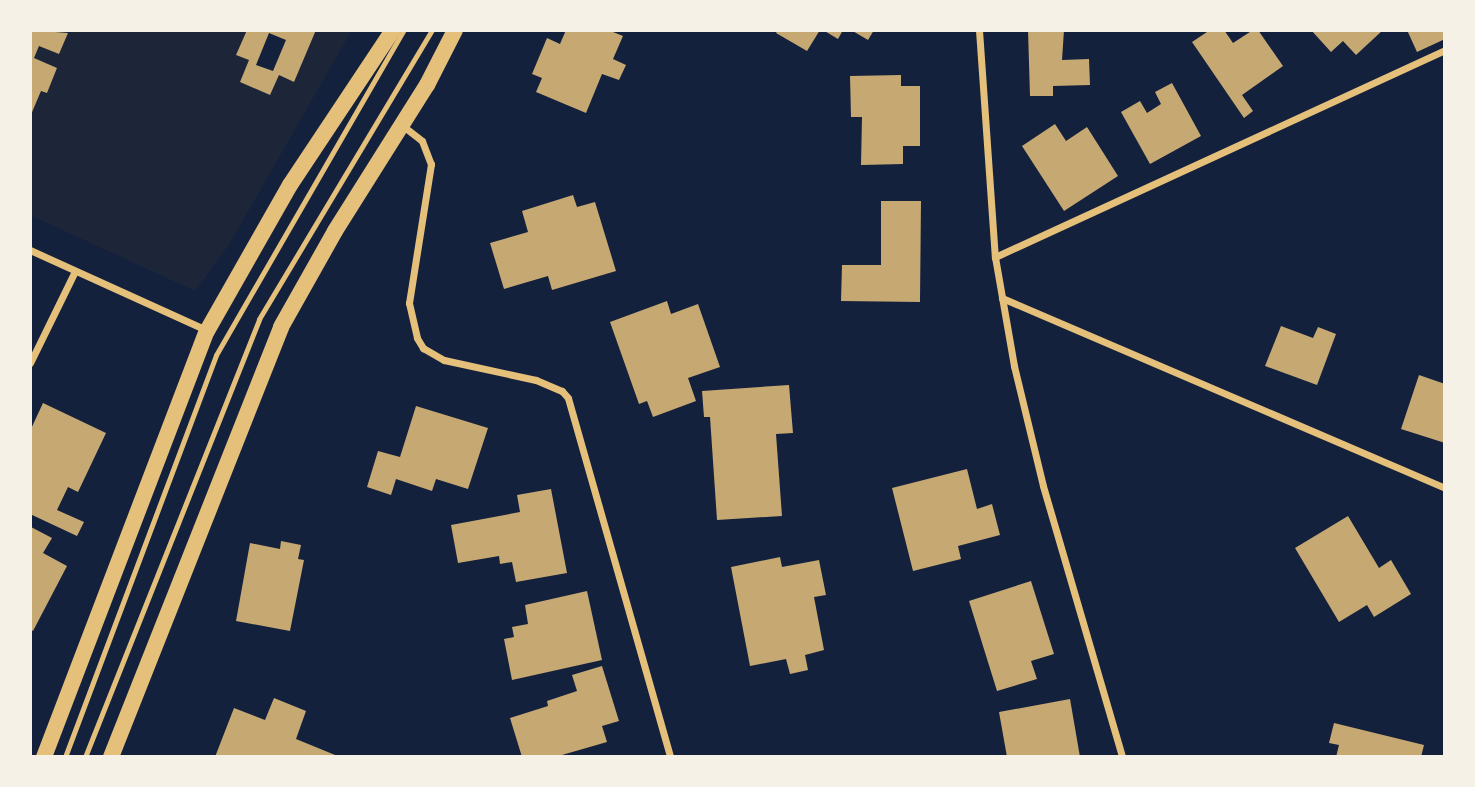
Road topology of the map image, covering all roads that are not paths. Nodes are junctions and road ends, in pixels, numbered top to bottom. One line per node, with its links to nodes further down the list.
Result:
1 (393, 30): 12 (main road)
2 (404, 30): 16 (lane)
3 (432, 30): 17 (lane)
4 (455, 30): 7 (main road)
5 (979, 30): 9 (street)
6 (1445, 50): 9 (street)
7 (402, 125): 18 (main road); 19 (street)
8 (30, 250): 10 (street)
9 (995, 257): 11 (street)
10 (75, 271): 12 (street); 13 (street)
11 (1002, 298): 14 (street); 20 (street)
12 (207, 331): 15 (main road)
13 (30, 363)
14 (1445, 488)
15 (44, 757)
16 (65, 757)
17 (85, 757)
18 (111, 757)
19 (670, 757)
20 (1122, 757)

